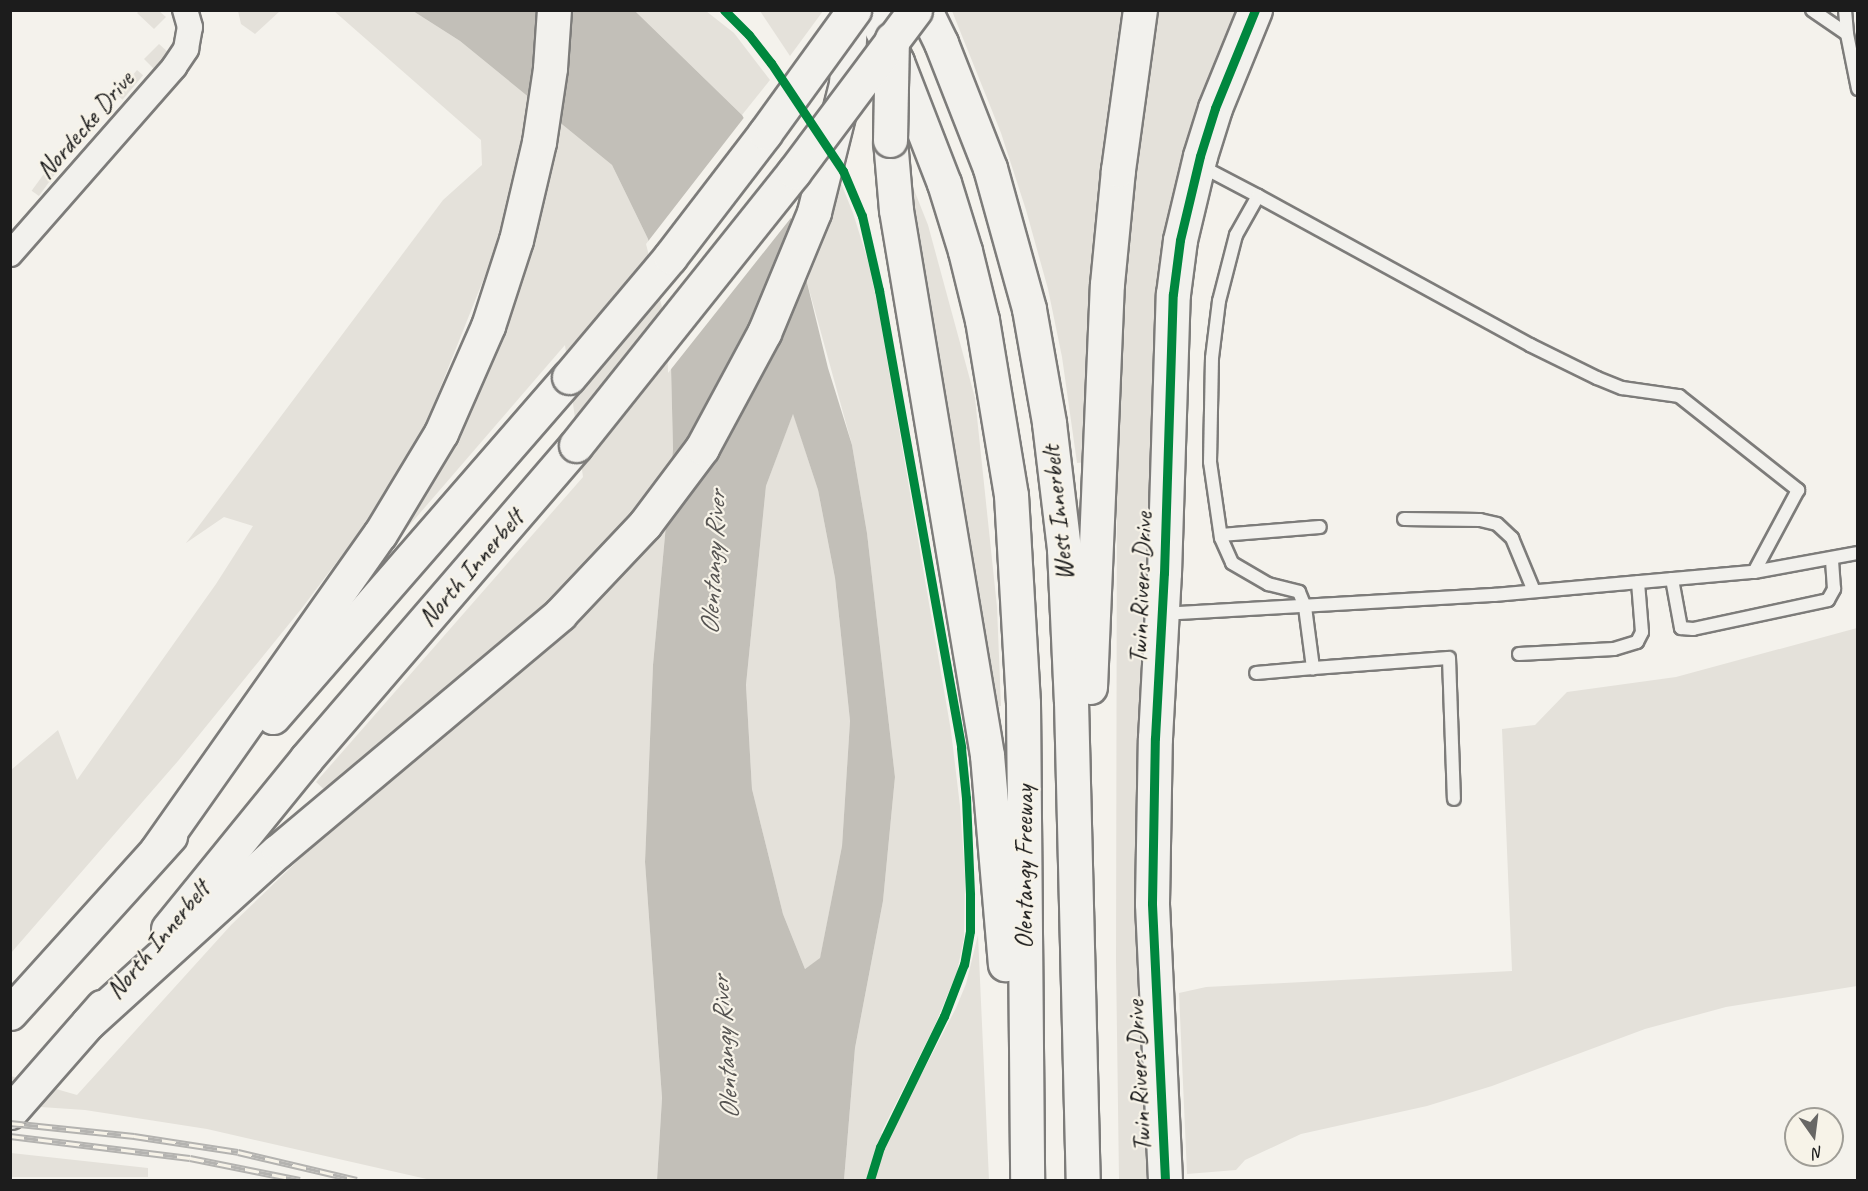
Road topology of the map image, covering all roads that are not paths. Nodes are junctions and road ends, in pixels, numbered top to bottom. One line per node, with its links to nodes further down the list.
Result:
1 (554, 10): 33 (main road)
2 (852, 10): 33 (main road, North Innerbelt, bridge); 35 (main road, bridge)
3 (872, 10): 21 (main road, West Innerbelt)
4 (894, 10): 38 (main road, bridge)
5 (915, 10): 35 (main road, North Innerbelt, bridge)
6 (925, 10): 36 (main road, West Innerbelt)
7 (1140, 10): 36 (main road)
8 (1255, 10): 14 (main road, Twin Rivers Drive)
9 (1812, 10): 12 (lane)
10 (1845, 10): 12 (lane)
11 (188, 19): 16 (street, Nordecke Drive)
12 (1847, 34): 13 (lane)
13 (1857, 89)
14 (1197, 165): 15 (lane); 28 (main road, Twin Rivers Drive)
15 (1258, 196): 19 (lane); 23 (lane)
16 (10, 254)
17 (1404, 519): 26 (lane)
18 (1320, 527): 19 (lane)
19 (1221, 535): 27 (lane)
20 (1857, 553): 22 (lane)
21 (1016, 554): 38 (main road, Olentangy Freeway)
22 (1832, 558): 23 (lane); 24 (lane)
23 (1754, 572): 24 (lane)
24 (1672, 579): 25 (lane)
25 (1638, 582): 26 (lane); 29 (lane)
26 (1533, 591): 27 (lane)
27 (1305, 607): 28 (lane); 30 (lane)
28 (1162, 614): 40 (main road, Twin Rivers Drive)
29 (1519, 654)
30 (1313, 668): 31 (lane); 32 (lane)
31 (1256, 673)
32 (1454, 799)
33 (156, 852): 34 (main road, North Innerbelt)
34 (17, 1005)
35 (88, 1023): 37 (main road, North Innerbelt)
36 (1078, 1036): 39 (main road)
37 (10, 1112)
38 (1027, 1166)
39 (1083, 1180)
40 (1165, 1180)

